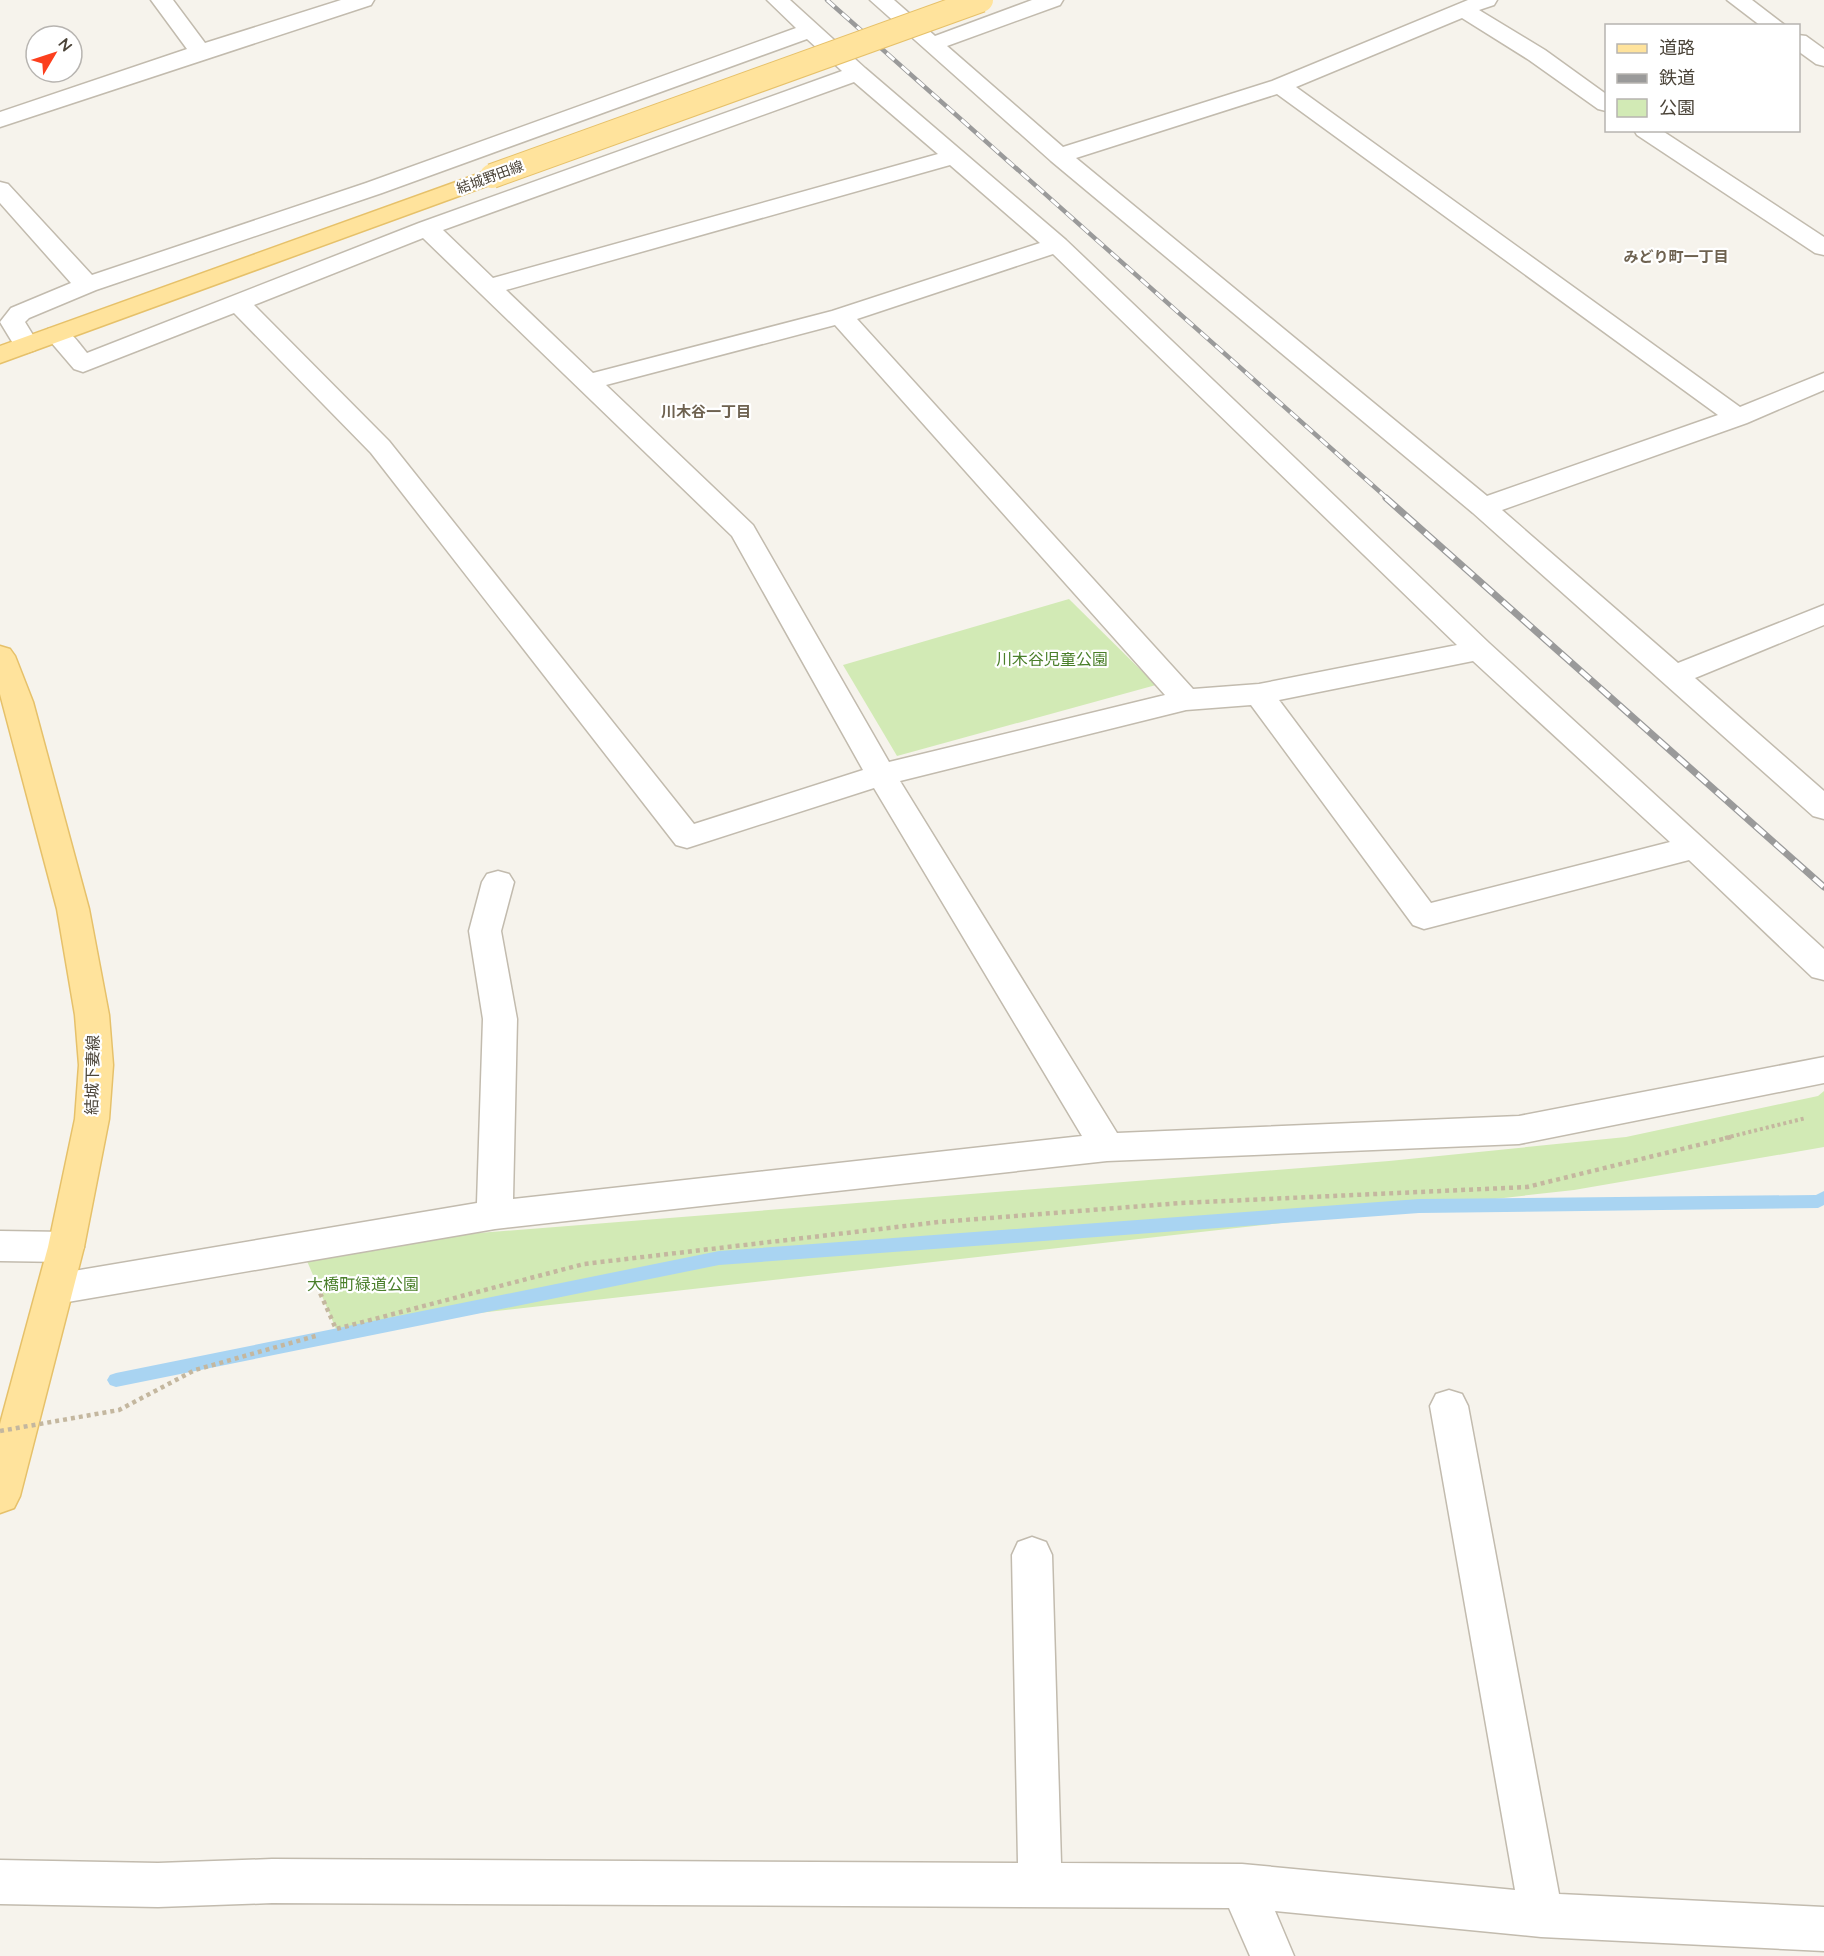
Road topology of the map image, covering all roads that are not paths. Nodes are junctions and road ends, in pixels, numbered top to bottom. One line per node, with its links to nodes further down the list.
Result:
1 (162, 0): 14 (street)
2 (363, 0): 14 (street)
3 (778, 0): 11 (street)
4 (981, 0): 31 (main road, 結城野田線, bridge)
5 (1052, 0): 13 (street)
6 (1486, 0): 9 (street)
7 (1738, 0): 10 (street)
8 (890, 2): 13 (street)
9 (1462, 9): 17 (street); 18 (street)
10 (1773, 24)
11 (811, 30): 16 (street); 27 (street)
12 (1800, 42): 15 (street)
13 (932, 44): 21 (street)
14 (200, 52): 19 (street)
15 (1824, 59)
16 (857, 73): 22 (street); 24 (street)
17 (1280, 86): 21 (street); 36 (street)
18 (1605, 103)
19 (0, 120)
20 (1648, 132): 26 (street)
21 (1059, 156): 37 (street)
22 (954, 157): 25 (street); 28 (street)
23 (0, 189): 27 (street)
24 (426, 228): 28 (street); 29 (street)
25 (1057, 245): 30 (street); 39 (street)
26 (1824, 248)
27 (87, 285): 32 (street)
28 (488, 287): 35 (street)
29 (239, 304): 31 (street); 44 (street)
30 (840, 316): 35 (street); 43 (street)
31 (57, 334): 32 (main road, 結城野田線)
32 (26, 345): 33 (main road, 結城野田線)
33 (0, 355)
34 (1824, 381): 36 (street)
35 (588, 382): 44 (street)
36 (1738, 417): 37 (street)
37 (1483, 507): 41 (street)
38 (1824, 614): 41 (street)
39 (1479, 650): 42 (street); 46 (street)
40 (0, 656): 53 (main road, 結城下妻線)
41 (1676, 675): 45 (street)
42 (1259, 694): 43 (street); 46 (street)
43 (1186, 699): 44 (street)
44 (881, 776): 50 (street)
45 (1824, 808)
46 (1695, 847): 48 (street)
47 (498, 882): 51 (street)
48 (1824, 968)
49 (1824, 1070): 50 (street)
50 (1107, 1147): 51 (street)
51 (495, 1215): 54 (street)
52 (0, 1245): 53 (street)
53 (66, 1247): 54 (main road, 結城下妻線)
54 (56, 1289): 56 (main road, 結城下妻線)
55 (1449, 1406): 61 (street)
56 (0, 1496)
57 (1032, 1555): 59 (street)
58 (0, 1882): 59 (street)
59 (1040, 1885): 60 (street)
60 (1242, 1886): 61 (street); 63 (street)
61 (1541, 1915): 62 (street)
62 (1824, 1929)
63 (1272, 1956)

